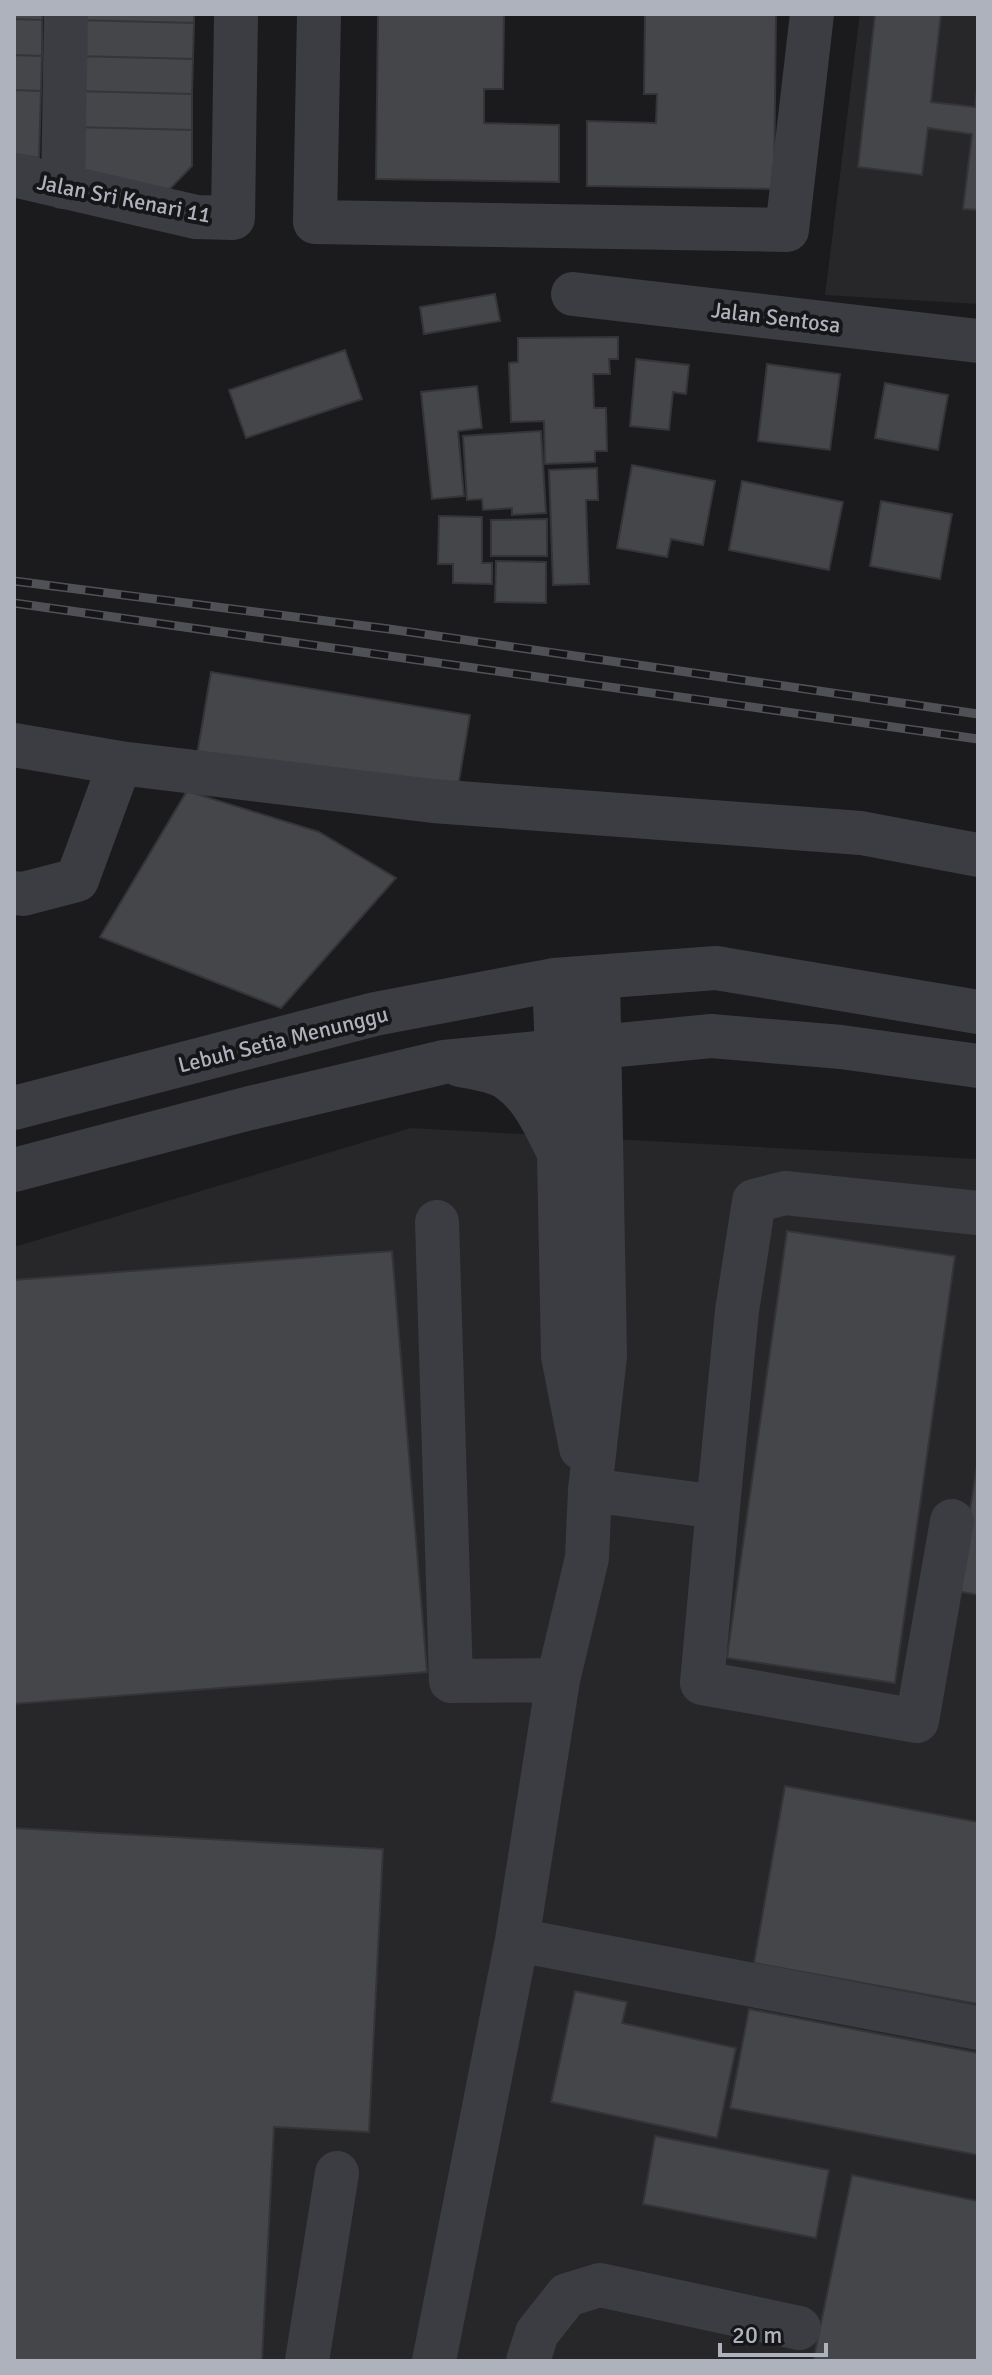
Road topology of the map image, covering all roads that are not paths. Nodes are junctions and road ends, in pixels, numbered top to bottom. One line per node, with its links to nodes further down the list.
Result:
1 (66, 14): 6 (street)
2 (236, 14): 6 (street, Jalan Sri Kenari 11)
3 (319, 14): 4 (street)
4 (812, 14)
5 (14, 175): 6 (street, Jalan Sri Kenari 11)
6 (63, 187)
7 (573, 294): 8 (street, Jalan Sentosa)
8 (978, 341)
9 (14, 745): 10 (street)
10 (120, 763): 11 (street); 12 (street)
11 (978, 855)
12 (14, 893)
13 (598, 977): 14 (street, Lebuh Setia Menunggu); 15 (street); 16 (street)
14 (554, 980): 17 (street); 20 (street, Lebuh Setia Menunggu)
15 (978, 1012)
16 (600, 1047): 17 (street); 19 (street); 25 (street)
17 (557, 1052): 18 (street); 21 (street)
18 (444, 1062): 21 (street); 22 (street)
19 (978, 1066)
20 (14, 1108)
21 (559, 1153): 25 (street)
22 (14, 1170)
23 (978, 1213): 26 (street)
24 (437, 1222): 28 (street)
25 (590, 1490): 26 (street); 28 (street)
26 (718, 1507): 27 (street)
27 (952, 1521)
28 (558, 1680): 29 (street)
29 (517, 1940): 30 (street); 34 (street)
30 (978, 2028)
31 (337, 2173): 33 (street)
32 (799, 2328): 35 (street)
33 (307, 2361)
34 (434, 2361)
35 (528, 2361)

